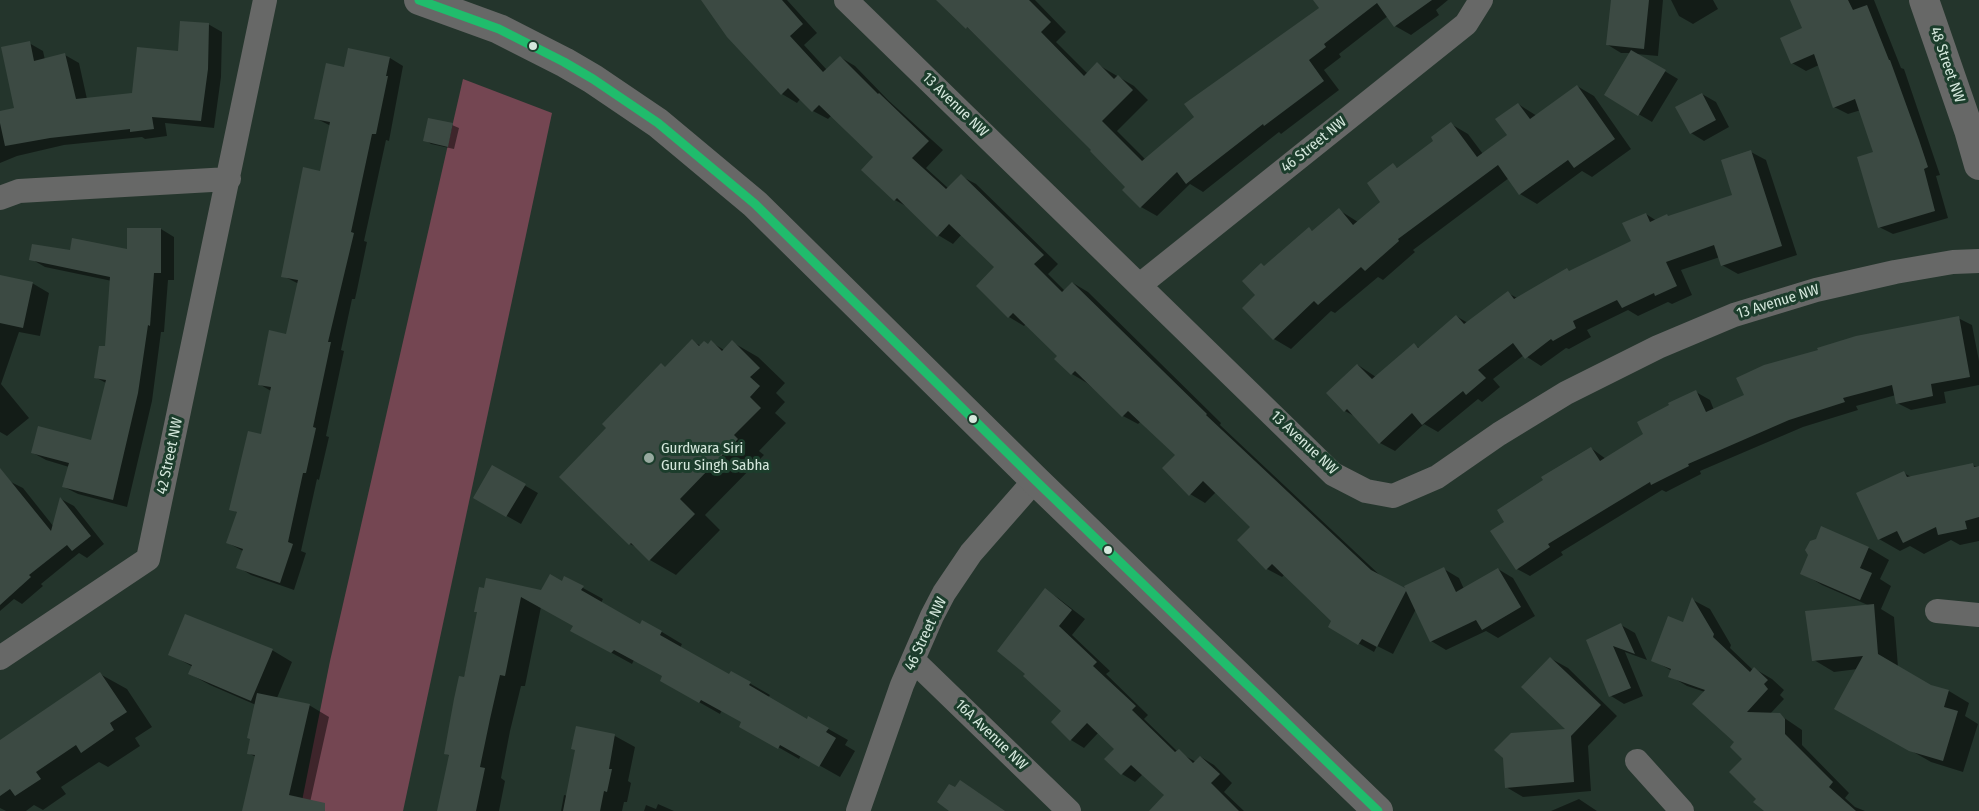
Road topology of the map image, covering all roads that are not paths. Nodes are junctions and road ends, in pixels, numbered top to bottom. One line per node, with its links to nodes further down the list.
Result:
1 (265, 0): 7 (street, 42 Street NW)
2 (419, 0): 11 (street)
3 (846, 0): 10 (street, 13 Avenue NW)
4 (1481, 0): 10 (street, 46 Street NW)
5 (1924, 0): 6 (street, 48 Street NW)
6 (1979, 165)
7 (229, 179): 8 (street); 14 (street, 42 Street NW)
8 (0, 198)
9 (1979, 261): 10 (street, 13 Avenue NW)
10 (1141, 284)
11 (1035, 480): 15 (street, 46 Street NW); 19 (street)
12 (1937, 611): 13 (street)
13 (1979, 615)
14 (0, 658)
15 (913, 660): 17 (street, 46 Street NW); 18 (street, 16A Avenue NW)
16 (1637, 761): 20 (street)
17 (858, 811)
18 (1069, 811)
19 (1378, 811)
20 (1682, 811)

